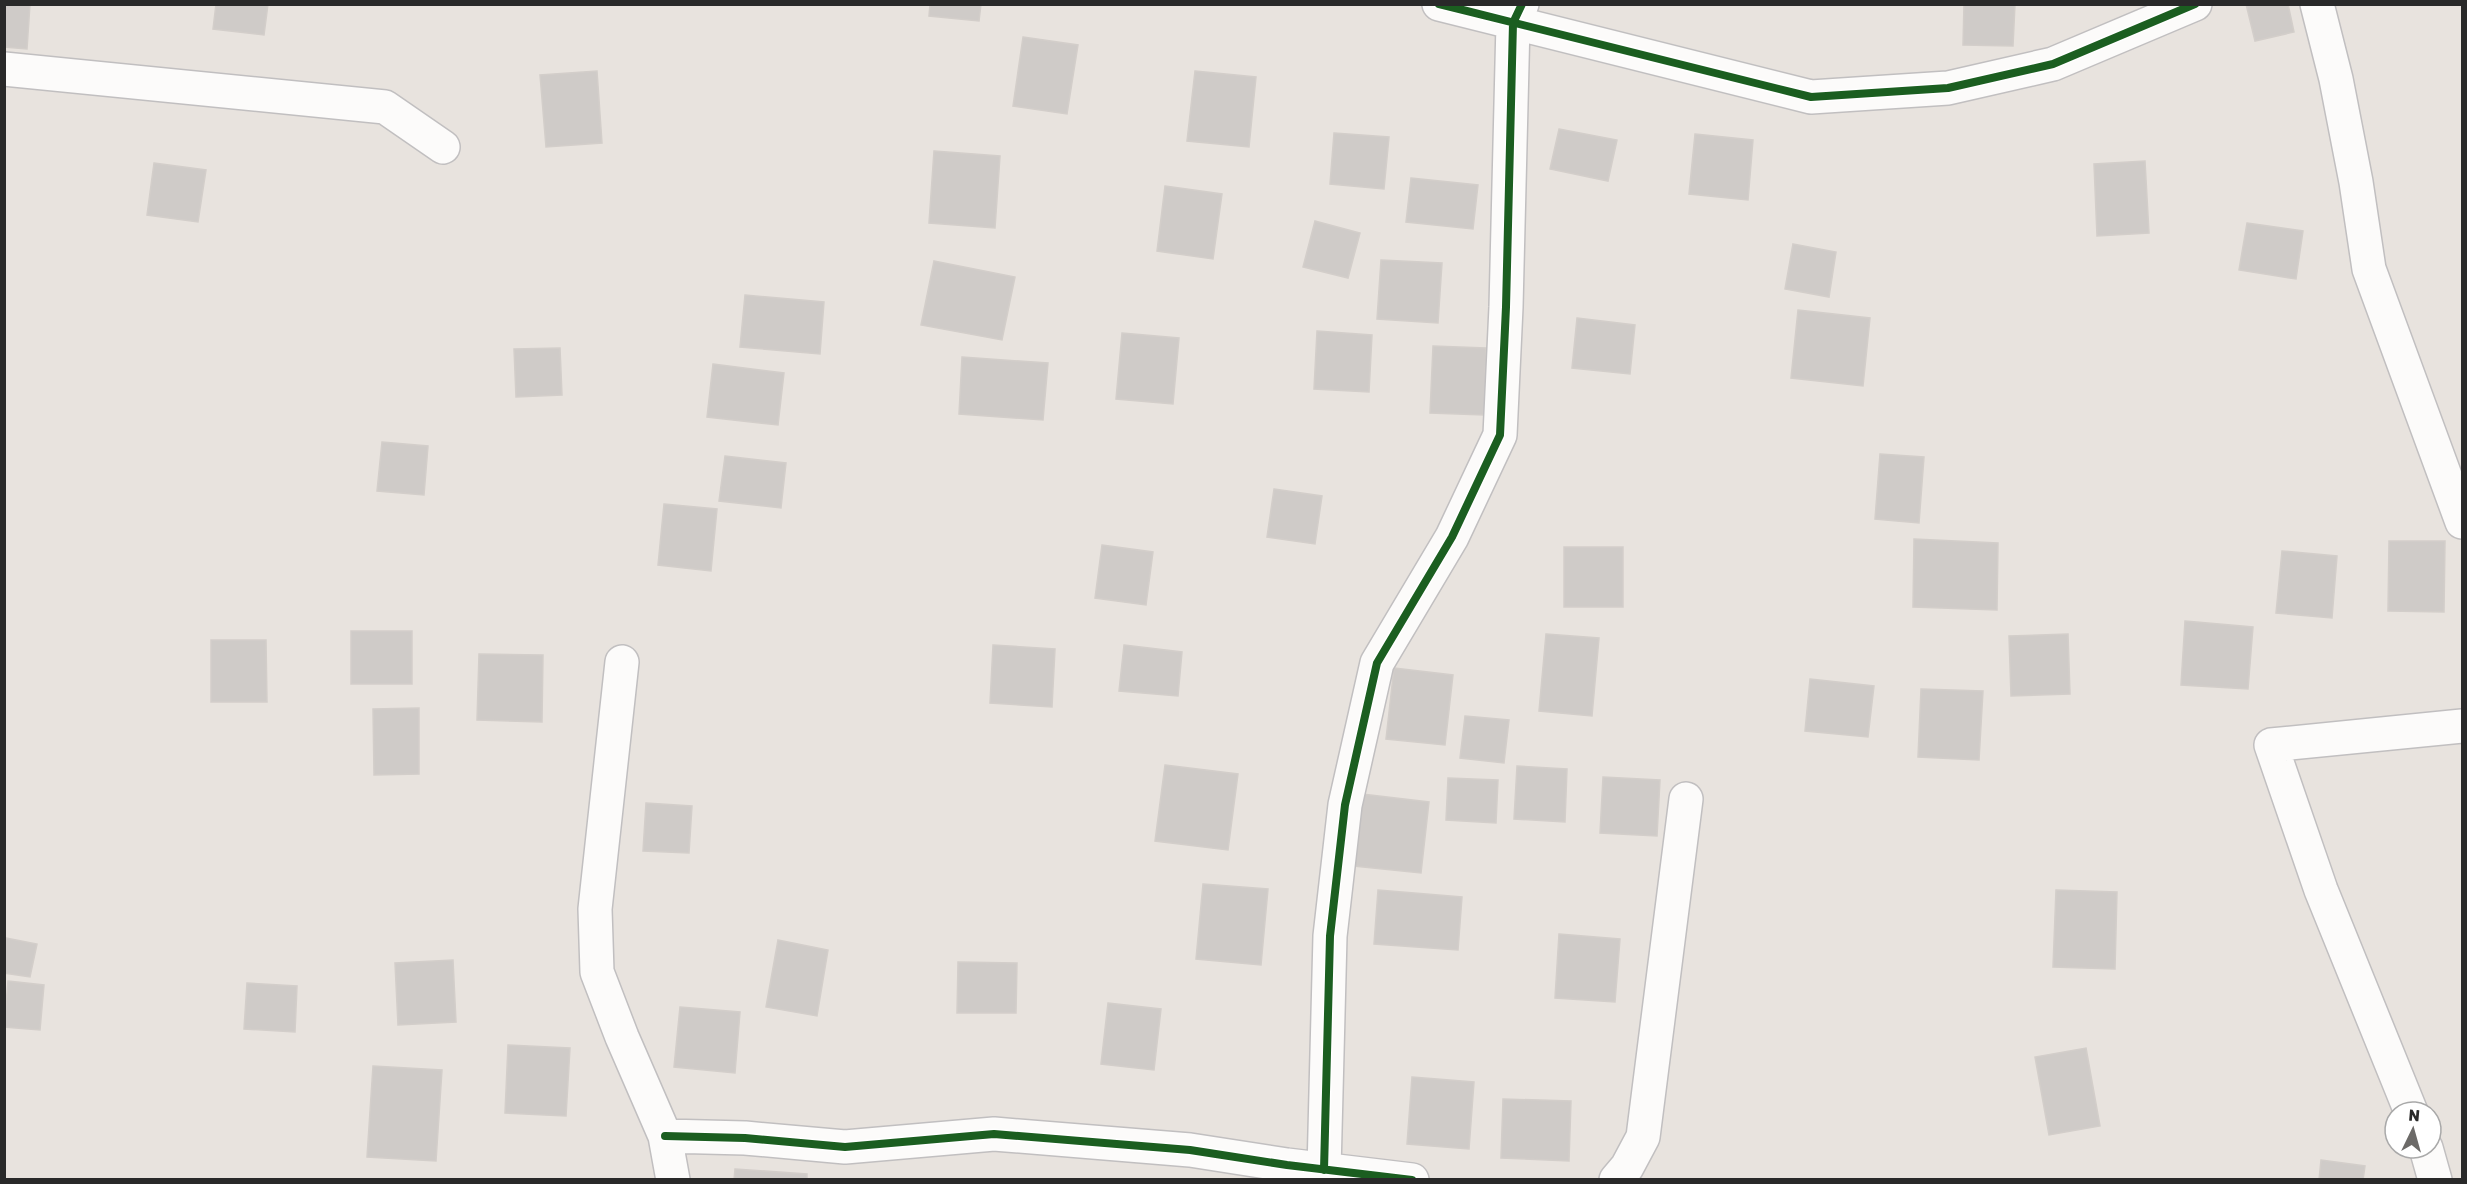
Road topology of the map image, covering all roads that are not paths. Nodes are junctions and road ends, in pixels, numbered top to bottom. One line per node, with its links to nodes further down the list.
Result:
1 (1439, 4): 4 (street)
2 (2195, 4): 4 (street)
3 (2317, 4): 7 (street)
4 (1517, 14): 14 (street)
5 (4, 69): 6 (street)
6 (443, 147)
7 (2463, 522)
8 (622, 662): 12 (street)
9 (2463, 726): 11 (street)
10 (1686, 799): 18 (street)
11 (2406, 1100)
12 (665, 1136): 15 (street); 16 (street)
13 (2429, 1160): 19 (street)
14 (1324, 1170): 15 (street); 17 (street)
15 (1286, 1172)
16 (673, 1179)
17 (1412, 1179)
18 (1616, 1179)
19 (2435, 1179)

